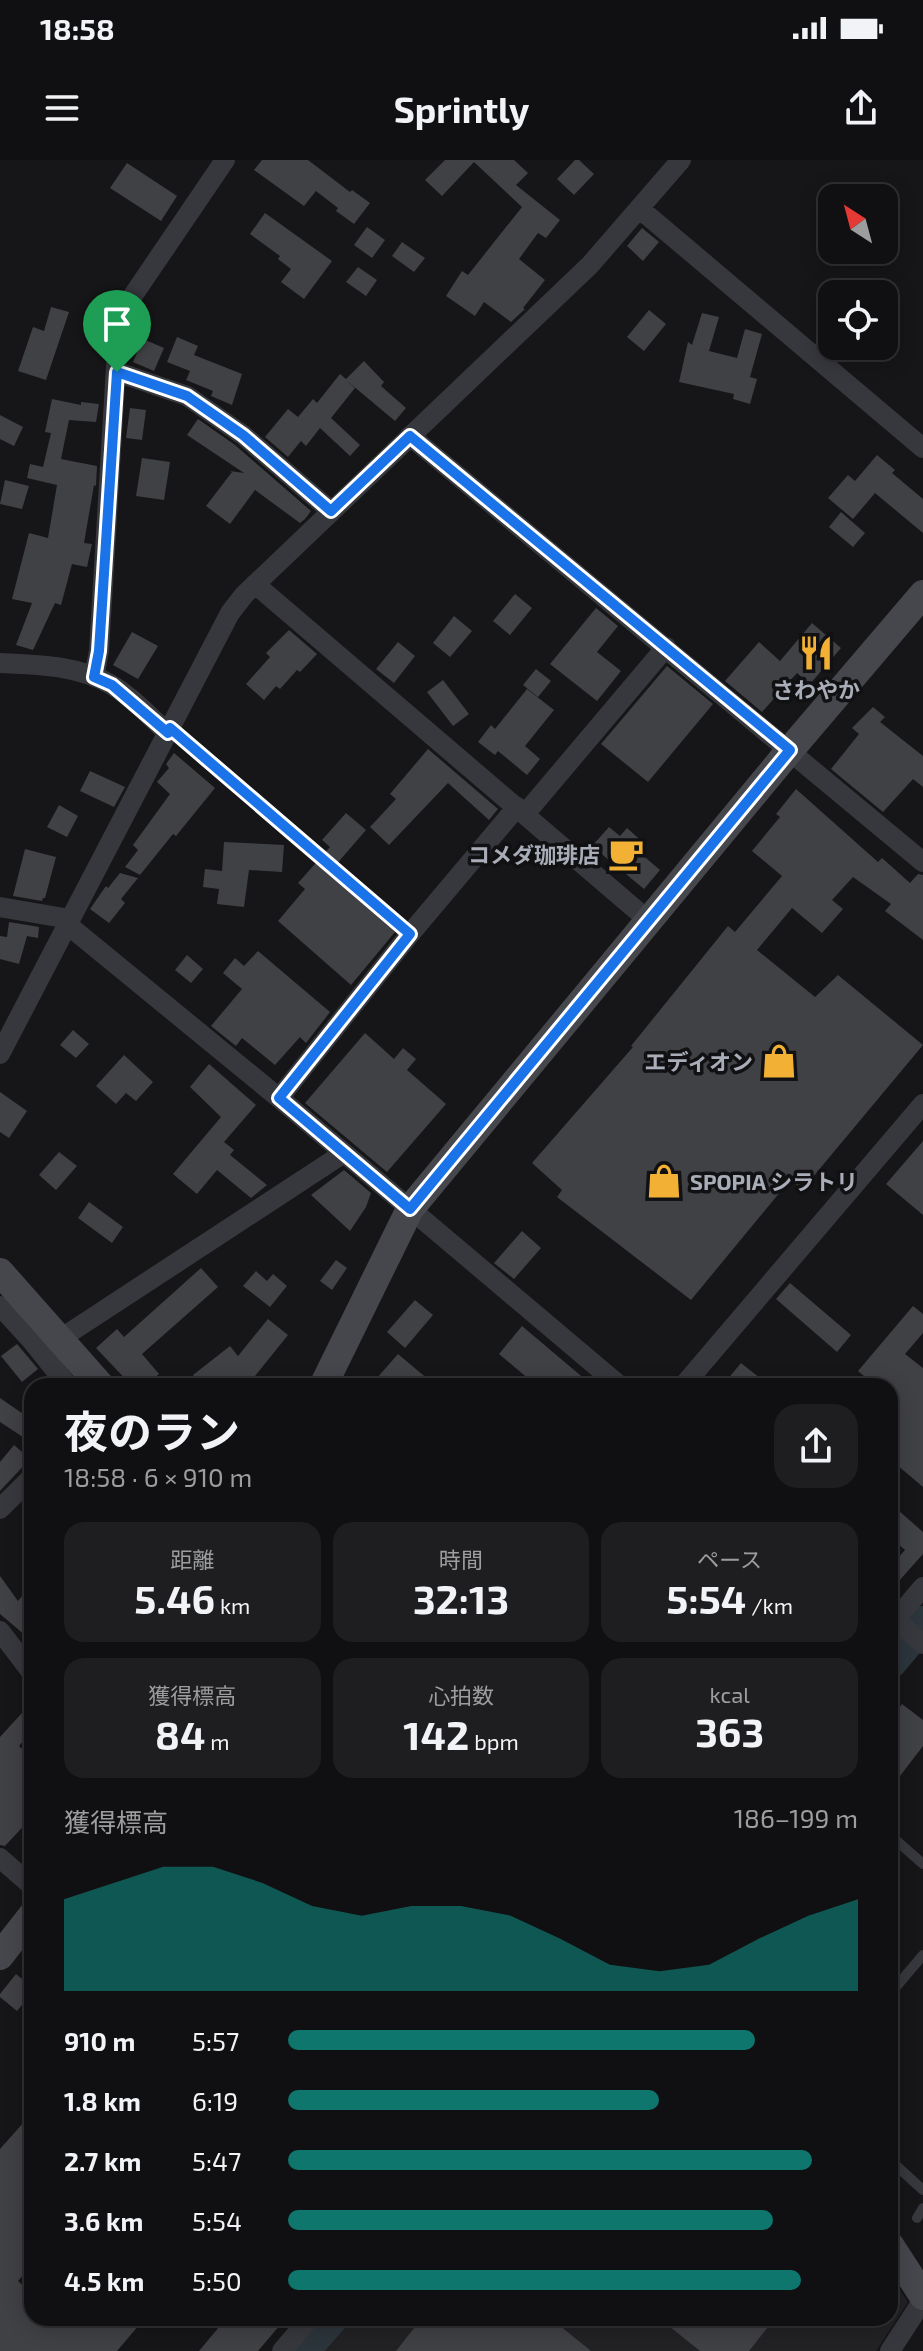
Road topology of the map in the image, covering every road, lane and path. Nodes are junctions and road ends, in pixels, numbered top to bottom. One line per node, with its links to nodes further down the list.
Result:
1 (225, 160): 4 (street)
2 (681, 160): 3 (street)
3 (640, 209): 5 (street); 6 (street)
4 (117, 372): 7 (street); 12 (street)
5 (410, 436): 7 (street); 10 (street)
6 (923, 448)
7 (331, 511): 8 (street)
8 (255, 584): 13 (street); 15 (street)
9 (923, 594): 14 (main road)
10 (666, 647): 14 (street); 15 (street)
11 (0, 663): 12 (street)
12 (94, 677): 13 (street)
13 (169, 731): 19 (street); 20 (path)
14 (790, 750): 16 (street); 18 (main road)
15 (521, 810): 18 (street); 20 (street)
16 (923, 862)
17 (0, 907): 19 (street)
18 (649, 921): 25 (main road)
19 (69, 922): 21 (street); 22 (street)
20 (410, 934): 22 (street)
21 (0, 1054)
22 (279, 1098): 24 (street)
23 (923, 1104): 33 (street)
24 (344, 1153): 25 (street); 28 (street)
25 (410, 1209): 31 (main road); 32 (street)
26 (0, 1272): 28 (main road)
27 (0, 1306): 29 (street)
28 (60, 1339): 30 (main road)
29 (62, 1378)
30 (94, 1378)
31 (327, 1378)
32 (611, 1378)
33 (690, 1378)
34 (24, 1485): 35 (street)
35 (0, 1509)
36 (923, 1587): 37 (street)
37 (898, 1614)
38 (898, 1625): 40 (street)
39 (0, 1631): 41 (street)
40 (923, 1644)
41 (24, 1662)
42 (898, 1842): 44 (lane)
43 (0, 1858): 45 (street)
44 (923, 1864)
45 (24, 1879)
46 (24, 1925): 48 (main road)
47 (923, 1955): 49 (lane)
48 (0, 1956)
49 (898, 1985)
50 (898, 2167): 51 (lane)
51 (923, 2190)
52 (898, 2258): 53 (main road)
53 (923, 2298): 56 (street)
54 (303, 2326): 55 (street)
55 (282, 2351)
56 (890, 2351)

